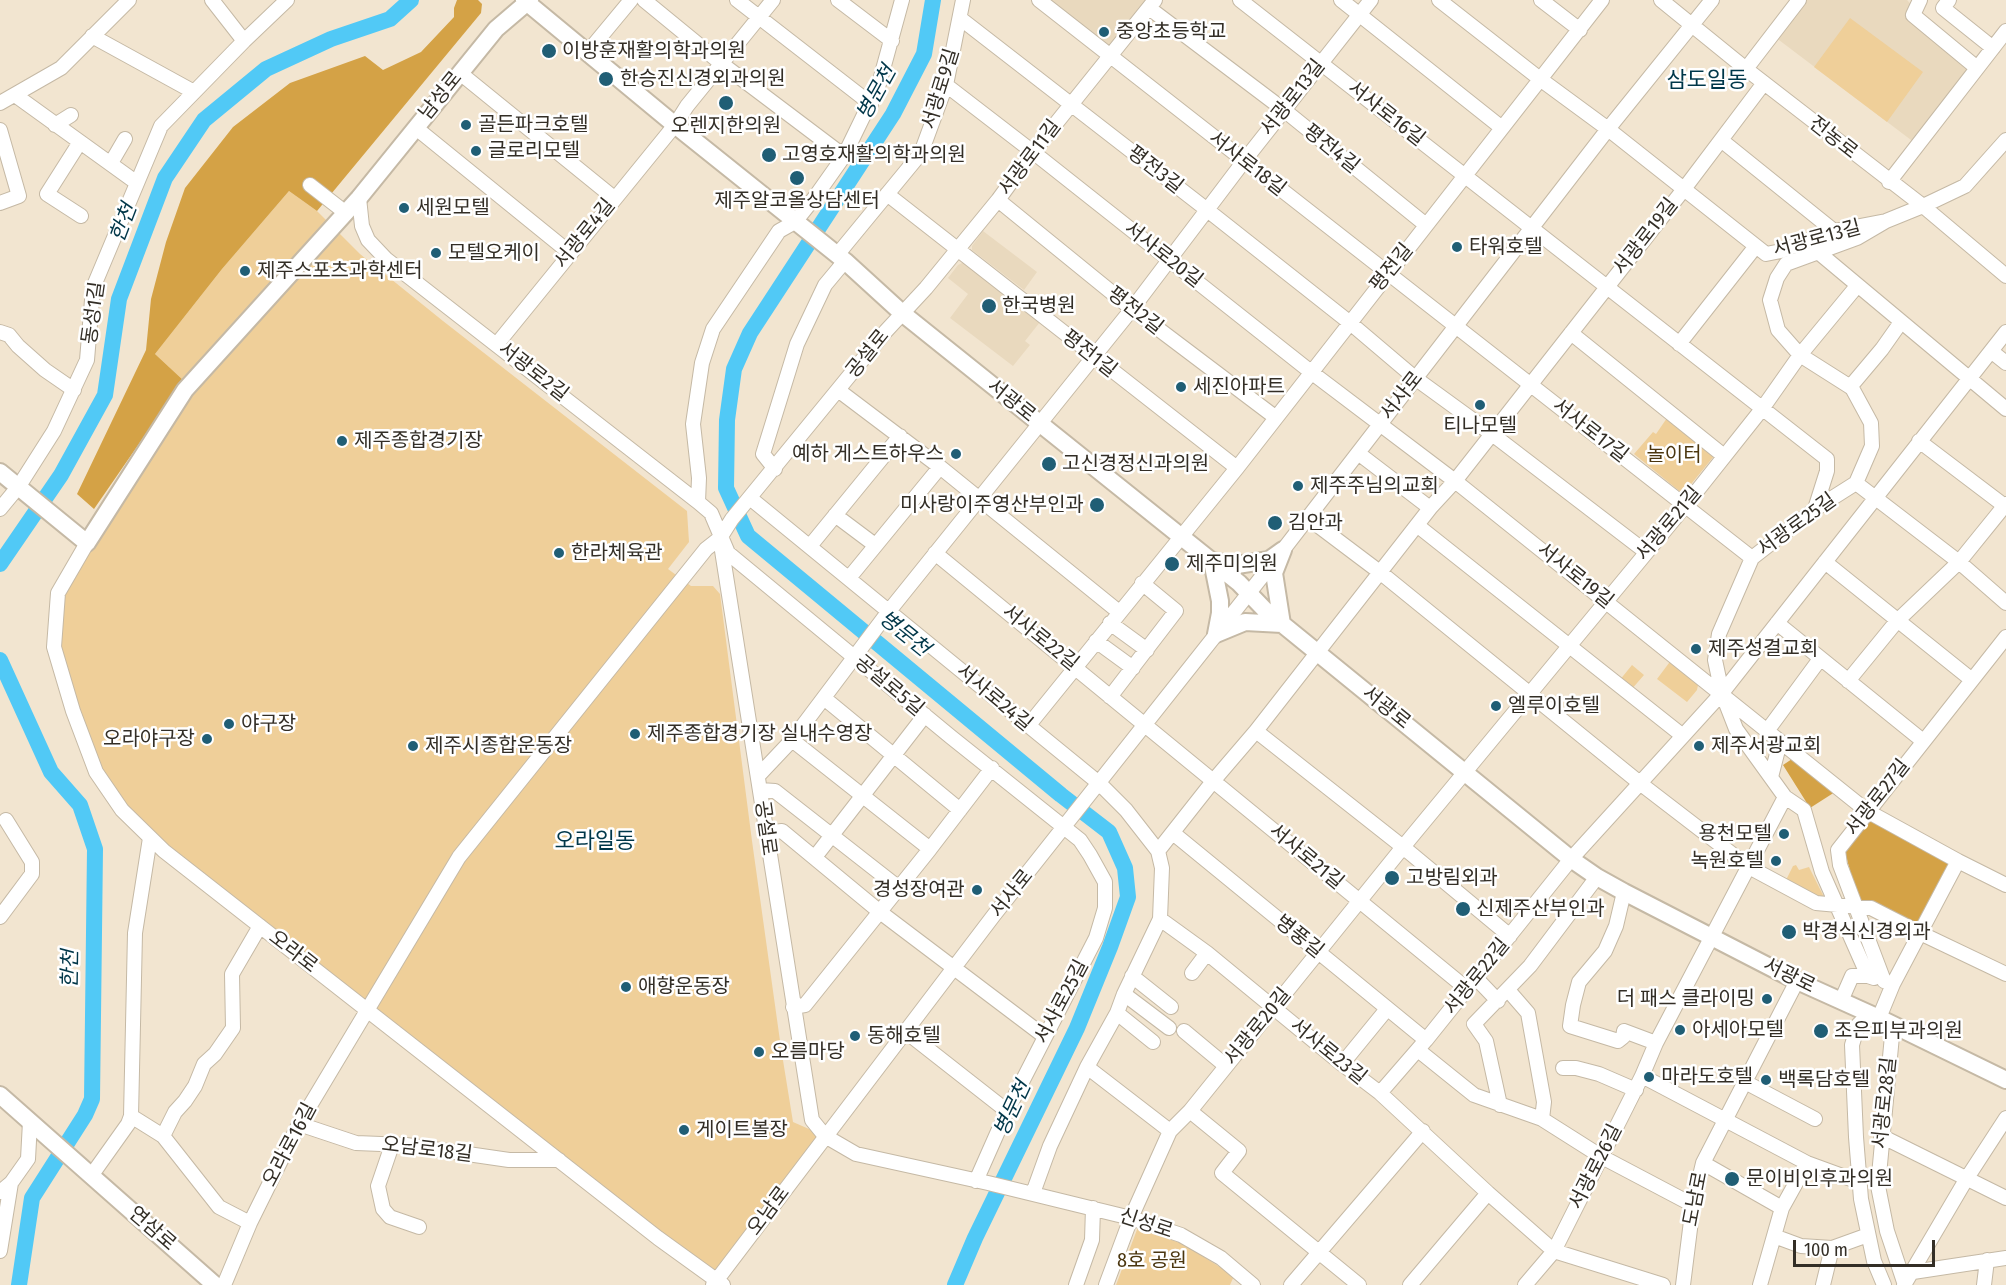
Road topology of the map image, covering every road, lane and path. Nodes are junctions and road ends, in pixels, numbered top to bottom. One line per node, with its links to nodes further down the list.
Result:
1 (129, 0): 31 (street)
2 (213, 0): 32 (street)
3 (287, 0): 32 (street, 동성1길)
4 (631, 0): 35 (street)
5 (644, 0): 38 (street)
6 (737, 0): 26 (street)
7 (773, 0): 26 (street, 서광로4길)
8 (838, 0): 33 (street)
9 (902, 0): 33 (street)
10 (963, 0): 27 (street, 서광로9길)
11 (1039, 0): 36 (street, 서사로18길)
12 (1240, 0): 37 (street, 서사로16길)
13 (1341, 0): 25 (street)
14 (1371, 0): 25 (street, 서광로13길)
15 (1439, 0): 42 (street, 서광로13길)
16 (1541, 0): 29 (street)
17 (1602, 0): 29 (street, 평전길)
18 (1661, 0): 28 (street, 전농로)
19 (1712, 0): 28 (street, 서사로)
20 (1799, 0): 40 (street)
21 (1920, 0): 39 (street)
22 (1949, 0): 34 (street)
23 (527, 1): 35 (main road); 41 (main road, 남성로)
24 (1152, 4): 36 (street, 서광로11길); 50 (street, 평전4길)
25 (1360, 15): 37 (street, 서광로13길); 55 (street)
26 (759, 18): 38 (street, 서광로4길); 48 (street)
27 (961, 19): 44 (street, 서광로9길); 49 (street, 평전3길)
28 (1692, 26): 40 (street, 전농로); 56 (street, 서사로)
29 (1580, 30): 42 (street, 평전길)
30 (2006, 31): 34 (street)
31 (92, 36): 45 (street); 46 (street)
32 (244, 41): 45 (street, 동성1길)
33 (892, 41): 48 (street)
34 (1993, 48): 39 (street)
35 (587, 53): 53 (main road)
36 (1109, 57): 49 (street, 서광로11길); 65 (street, 서사로18길)
37 (1321, 63): 50 (street, 서광로13길); 67 (street, 서사로16길)
38 (722, 64): 53 (street, 서광로4길); 64 (street)
39 (1977, 68): 68 (street)
40 (1746, 69): 43 (street, 전농로)
41 (460, 73): 54 (main road, 남성로); 74 (street)
42 (1540, 79): 55 (street, 평전길); 56 (street, 서광로13길)
43 (1764, 83): 59 (street, 서광로19길); 68 (street, 전농로)
44 (946, 85): 62 (street, 서사로20길); 72 (street, 서광로9길)
45 (194, 92): 69 (street, 동성1길)
46 (15, 95): 47 (street); 52 (street)
47 (0, 103)
48 (871, 104): 64 (street)
49 (1070, 105): 62 (street, 서광로11길); 78 (street, 평전3길)
50 (1284, 110): 65 (street, 서광로13길); 83 (street, 평전4길)
51 (71, 116): 52 (street)
52 (55, 125): 61 (street)
53 (675, 125): 74 (street, 서광로4길); 82 (main road)
54 (416, 128): 73 (main road, 남성로); 89 (street)
55 (1502, 128): 67 (street, 평전길)
56 (1608, 129): 71 (street, 서광로13길); 84 (street, 서사로)
57 (0, 130): 63 (street)
58 (125, 138): 66 (street)
59 (1721, 140): 71 (street, 서광로19길); 85 (street)
60 (2006, 140): 77 (street, 서광로13길)
61 (80, 142): 66 (street); 80 (street)
62 (1033, 152): 75 (street, 서광로11길); 92 (street, 서사로20길)
63 (3, 154): 76 (street)
64 (844, 156): 82 (street)
65 (1244, 161): 78 (street, 서광로13길); 93 (street, 서사로18길)
66 (111, 163): 69 (street)
67 (1465, 177): 83 (street, 평전길); 84 (street, 서사로16길)
68 (1889, 182): 77 (street, 전농로)
69 (137, 183): 116 (street, 동성1길)
70 (310, 186): 79 (street)
71 (1684, 189): 86 (street, 서광로13길); 96 (street, 서광로19길)
72 (887, 194): 87 (street, 평전1길); 90 (street, 서광로9길)
73 (359, 198): 79 (main road, 남성로); 105 (street, 서광로2길)
74 (614, 198): 89 (street, 서광로4길)
75 (998, 201): 87 (street, 서광로11길); 97 (street, 평전2길)
76 (0, 203)
77 (1923, 206): 81 (street, 서광로13길); 94 (street, 전농로)
78 (1206, 209): 92 (street, 서광로13길); 99 (street, 평전3길)
79 (346, 213): 149 (main road, 남성로)
80 (81, 216)
81 (1886, 221): 85 (street, 서광로13길); 88 (street)
82 (795, 222): 90 (main road, 서광로); 138 (street)
83 (1426, 225): 93 (street, 평전길)
84 (1532, 229): 96 (street, 서사로16길); 101 (street, 서사로)
85 (1834, 231): 91 (street, 서광로13길)
86 (1756, 246): 91 (street, 서광로13길); 106 (street)
87 (957, 249): 98 (street, 서광로11길); 109 (street, 평전1길)
88 (1818, 252): 91 (street); 95 (street)
89 (570, 253): 105 (street, 서광로4길)
90 (836, 254): 98 (main road, 서광로); 131 (street, 서광로9길)
91 (1783, 258): 108 (street, 서광로25길)
92 (1168, 260): 97 (street, 서광로13길); 111 (street, 서사로20길)
93 (1388, 273): 99 (street, 평전길); 101 (street, 서사로18길)
94 (2006, 276)
95 (1857, 286): 100 (street); 108 (street, 서광로21길)
96 (1607, 287): 104 (street, 서광로19길); 106 (street, 서사로16길)
97 (1132, 309): 109 (street, 서광로13길); 120 (street, 평전2길)
98 (902, 313): 117 (street, 공설로); 121 (main road, 서광로)
99 (1349, 322): 111 (street, 평전길); 112 (street, 평전3길)
100 (1901, 322): 113 (street); 115 (street)
101 (1456, 327): 112 (street, 서사로); 114 (street, 서사로17길)
102 (0, 332): 116 (street)
103 (2006, 332): 107 (street, 서광로22길)
104 (1571, 333): 114 (street, 서광로19길); 127 (street)
105 (497, 344): 138 (street, 서광로2길)
106 (1679, 344): 118 (street, 서사로16길)
107 (1991, 351): 110 (street); 113 (street, 서광로22길)
108 (1800, 356): 115 (street, 서광로25길); 118 (street, 서광로21길)
109 (1093, 357): 121 (street, 서광로13길); 129 (street, 평전1길)
110 (2006, 363)
111 (1311, 372): 120 (street, 평전길); 122 (street, 서사로20길)
112 (1415, 378): 122 (street, 서사로); 123 (street, 평전3길)
113 (1969, 378): 119 (street); 125 (street, 서광로22길)
114 (1530, 385): 123 (street, 서광로19길); 139 (street, 서사로17길)
115 (1850, 387): 133 (street, 서광로25길)
116 (74, 390): 134 (street, 동성1길)
117 (838, 390): 124 (street); 131 (street, 공설로)
118 (1762, 409): 127 (street, 서광로21길); 142 (street, 서사로16길)
119 (2006, 409)
120 (1275, 417): 129 (street, 평전길)
121 (1038, 424): 137 (street, 서광로13길); 147 (main road, 서광로)
122 (1380, 424): 126 (street, 서사로); 132 (street, 서사로19길)
123 (1492, 434): 132 (street, 서광로19길); 153 (street)
124 (900, 436): 128 (street); 144 (street)
125 (1919, 441): 136 (street, 서광로22길); 140 (street)
126 (1358, 453): 141 (street); 145 (street, 서사로)
127 (1724, 456): 139 (street, 서광로21길)
128 (940, 467): 137 (street); 150 (street)
129 (1237, 468): 147 (street, 평전길)
130 (0, 472): 134 (main road)
131 (770, 473): 135 (street, 공설로)
132 (1455, 480): 141 (street, 서광로19길); 163 (street, 서사로19길)
133 (1856, 483): 136 (street); 142 (street, 서광로25길)
134 (22, 488): 143 (street, 동성1길); 149 (main road)
135 (750, 498): 148 (street, 공설로); 151 (street, 서사로24길)
136 (1875, 498): 157 (street, 서광로22길); 158 (street)
137 (980, 499): 154 (street, 서광로13길); 166 (street)
138 (698, 502): 148 (street, 서광로2길)
139 (1685, 506): 153 (street, 서광로21길); 155 (street, 서사로17길)
140 (2006, 506): 158 (street)
141 (1430, 508): 146 (street, 서광로19길)
142 (1815, 508): 155 (street, 서광로25길)
143 (0, 509)
144 (835, 514): 150 (street); 151 (street)
145 (1308, 518): 152 (street, 서사로); 159 (street)
146 (1418, 526): 159 (street, 서광로19길); 173 (street)
147 (1181, 536): 156 (main road, 서광로); 161 (street, 평전길)
148 (720, 538): 176 (street, 공설로5길); 198 (street, 공설로); 255 (street, 오라로16길)
149 (87, 543): 213 (street, 오라로)
150 (875, 545): 160 (street)
151 (810, 546): 160 (street, 서사로24길)
152 (1283, 550): 156 (main road); 162 (street, 서사로); 169 (main road)
153 (1646, 552): 163 (street, 서광로21길)
154 (935, 553): 165 (street, 서광로13길); 178 (street, 서사로22길)
155 (1752, 558): 182 (street, 서광로25길)
156 (1212, 561): 162 (main road, 서광로); 170 (main road)
157 (1825, 562): 167 (street); 168 (street, 서광로22길)
158 (1959, 562): 164 (street); 167 (street)
159 (1381, 573): 175 (street, 서광로19길); 183 (street)
160 (849, 578): 165 (street, 서사로24길)
161 (1142, 583): 166 (street, 평전길); 174 (street)
162 (1249, 592): 169 (main road, 서광로); 170 (street, 서사로)
163 (1605, 600): 173 (street, 서광로21길); 182 (street, 서사로19길)
164 (2006, 603)
165 (886, 614): 176 (street, 서광로13길); 188 (street, 서사로24길)
166 (1114, 618): 172 (street, 평전길); 174 (street)
167 (1897, 621): 180 (street); 181 (street)
168 (1777, 623): 177 (street); 182 (street, 서광로22길)
169 (1282, 624): 170 (main road); 175 (main road, 서광로)
170 (1216, 634): 187 (street, 서사로)
171 (2006, 637): 180 (street, 서광로27길)
172 (1096, 641): 178 (street, 평전길); 179 (street)
173 (1568, 646): 183 (street, 서광로21길); 191 (street)
174 (1147, 650): 179 (street)
175 (1318, 653): 189 (street, 서광로19길); 197 (main road, 서광로)
176 (857, 654): 185 (street, 서광로13길); 186 (street, 공설로5길)
177 (1820, 659): 181 (street); 190 (street)
178 (1075, 666): 184 (street, 서사로22길); 188 (street, 평전길)
179 (1133, 668): 184 (street)
180 (1972, 680): 193 (street, 서광로27길)
181 (1848, 681): 193 (street)
182 (1722, 693): 190 (street, 서사로19길); 191 (street, 서광로22길); 199 (street, 서광로25길)
183 (1529, 694): 197 (street, 서광로21길); 201 (street)
184 (1110, 697): 187 (street, 서사로22길)
185 (825, 698): 192 (street, 서광로13길); 195 (street)
186 (925, 715): 195 (street); 196 (street, 공설로5길)
187 (1145, 724): 200 (street, 서사로21길); 202 (street, 서사로)
188 (1028, 726): 202 (street, 서사로24길)
189 (1256, 731): 200 (street, 서광로19길); 214 (street)
190 (1767, 731): 194 (street, 서사로19길)
191 (1683, 736): 201 (street, 서광로22길)
192 (792, 740): 198 (street, 서광로13길); 204 (street)
193 (1923, 741): 207 (street, 서광로27길)
194 (1780, 742): 199 (street); 207 (street, 서사로19길)
195 (894, 756): 204 (street); 206 (street)
196 (992, 768): 206 (street); 209 (street, 공설로5길)
197 (1466, 772): 214 (street, 서광로20길); 219 (main road, 서광로)
198 (758, 776): 203 (street, 공설로)
199 (1771, 777): 205 (street, 서광로25길)
200 (1214, 780): 211 (street, 서광로19길); 227 (street, 서사로21길)
201 (1641, 784): 219 (street, 서광로22길); 221 (street)
202 (1097, 788): 209 (street, 서사로); 217 (street, 서사로24길)
203 (760, 790): 210 (street, 공설로); 212 (street)
204 (864, 795): 212 (street); 215 (street)
205 (1785, 797): 221 (street); 222 (street, 서광로25길)
206 (960, 810): 215 (street)
207 (1867, 811): 216 (street, 서광로27길); 220 (street, 서사로19길)
208 (6, 820): 231 (street)
209 (1067, 824): 239 (street, 서사로); 261 (street, 서사로25길)
210 (765, 832): 218 (street); 251 (street, 공설로)
211 (1173, 833): 217 (street, 서광로19길); 237 (street, 병풍길)
212 (832, 835): 218 (street); 225 (street)
213 (150, 837): 233 (street, 오라로); 278 (street)
214 (1403, 847): 227 (street, 서광로20길); 235 (street)
215 (930, 849): 225 (street)
216 (1838, 850): 222 (street); 229 (street, 서광로27길)
217 (1158, 851): 232 (street)
218 (815, 857): 230 (street)
219 (1571, 859): 223 (main road, 서광로); 235 (street, 서광로22길)
220 (1958, 861): 224 (street, 서사로19길); 234 (street)
221 (1749, 867): 228 (street); 236 (street)
222 (1822, 872): 228 (street, 서광로25길)
223 (1597, 877): 226 (main road, 서광로); 247 (street)
224 (2006, 885)
225 (899, 888): 230 (street)
226 (1624, 892): 236 (main road, 서광로); 263 (street)
227 (1361, 902): 237 (street, 서광로20길); 246 (street, 서사로21길)
228 (1836, 904): 229 (street); 243 (street, 서광로25길)
229 (1856, 906): 234 (street); 245 (street, 서광로27길)
230 (880, 912): 239 (street); 251 (street)
231 (0, 917)
232 (1160, 919): 238 (street, 서사로23길); 242 (street)
233 (260, 926): 255 (street, 오라로); 287 (street)
234 (1920, 933): 241 (street); 245 (street)
235 (1510, 936): 246 (street, 서광로22길)
236 (1712, 937): 244 (main road, 서광로); 263 (street, 서광로26길)
237 (1318, 952): 253 (street, 서광로20길); 254 (street, 병풍길)
238 (1207, 953): 240 (street); 253 (street, 서사로23길)
239 (954, 968): 259 (street, 서사로); 261 (street)
240 (1192, 973)
241 (2006, 974)
242 (1132, 976): 248 (street); 252 (street)
243 (1868, 976): 245 (street); 250 (street)
244 (1797, 981): 250 (main road, 서광로); 271 (street, 도남로)
245 (1888, 983): 257 (street)
246 (1472, 984): 249 (street, 서사로21길); 264 (street, 서광로22길)
247 (1508, 990): 249 (street); 280 (street)
248 (1124, 994): 256 (street); 258 (street)
249 (1498, 1001): 275 (street)
250 (1841, 1001): 257 (main road, 서광로)
251 (793, 1007): 288 (street, 공설로)
252 (1171, 1007)
253 (1273, 1008): 265 (street, 서사로23길); 266 (street, 서광로20길)
254 (1388, 1009): 264 (street, 병풍길); 265 (street)
255 (367, 1011): 283 (street, 오라로16길); 292 (street, 오라로)
256 (1117, 1013): 262 (street); 267 (street)
257 (1880, 1019): 270 (main road, 서광로); 289 (street, 서광로28길); 298 (street)
258 (1169, 1028)
259 (905, 1031): 276 (street); 288 (street, 서사로)
260 (1184, 1031): 266 (street)
261 (1044, 1036): 276 (street, 서사로25길)
262 (1154, 1042)
263 (1656, 1043): 269 (street, 서광로26길)
264 (1422, 1045): 273 (street, 서광로22길); 275 (street, 병풍길)
265 (1342, 1064): 273 (street, 서사로23길)
266 (1226, 1066): 277 (street, 서광로20길)
267 (1087, 1067): 285 (street); 300 (street)
268 (1563, 1068): 272 (street)
269 (1642, 1076): 272 (street, 서광로26길); 281 (street)
270 (2006, 1080)
271 (1745, 1082): 281 (street, 도남로); 282 (street)
272 (1636, 1090): 291 (street, 서광로26길)
273 (1380, 1093): 286 (street, 서사로23길)
274 (0, 1095): 284 (main road)
275 (1500, 1105): 280 (street, 병풍길)
276 (1007, 1111): 297 (street, 서사로25길)
277 (1190, 1111): 285 (street, 서광로20길); 314 (street)
278 (131, 1116): 287 (street); 295 (street)
279 (2006, 1118): 296 (street)
280 (1542, 1119): 291 (street, 병풍길)
281 (1726, 1119): 293 (street, 도남로); 294 (street)
282 (1815, 1119)
283 (299, 1124): 290 (street, 오남로18길); 307 (street, 오라로16길)
284 (36, 1128): 295 (main road, 연삼로); 299 (street)
285 (1170, 1131): 306 (street, 서광로20길)
286 (1423, 1131): 301 (street, 서사로23길); 314 (street)
287 (163, 1136): 307 (street)
288 (825, 1136): 297 (street); 318 (street, 오남로)
289 (1881, 1136): 296 (street); 333 (street, 서광로28길)
290 (392, 1145): 292 (street, 오남로18길); 308 (street)
291 (1602, 1157): 303 (street, 병풍길); 313 (street, 서광로26길)
292 (559, 1160): 318 (street, 오라로)
293 (1703, 1163): 303 (street, 도남로); 305 (street)
294 (1807, 1163): 298 (street); 305 (street)
295 (89, 1175): 319 (main road, 연삼로)
296 (1967, 1178): 302 (street); 317 (street)
297 (982, 1182): 300 (street, 신성로)
298 (1859, 1182): 309 (street)
299 (5, 1187): 312 (street)
300 (1030, 1192): 304 (street, 신성로)
301 (1488, 1193): 313 (street, 서사로23길); 326 (street)
302 (2006, 1198)
303 (1693, 1205): 329 (street, 도남로)
304 (1093, 1208): 306 (street, 신성로); 321 (street)
305 (1782, 1208): 310 (street)
306 (1131, 1218): 322 (street, 서광로20길); 323 (street, 신성로)
307 (250, 1223): 320 (street, 오라로16길)
308 (418, 1227)
309 (1868, 1235): 311 (street); 332 (street)
310 (1774, 1236): 311 (street); 330 (street)
311 (1832, 1248): 331 (street)
312 (0, 1251)
313 (1554, 1251): 327 (street, 서광로26길); 328 (street, 서사로23길)
314 (1319, 1253): 324 (street); 325 (street)
315 (2006, 1258): 316 (street)
316 (1987, 1260): 317 (street); 334 (street)
317 (1913, 1272): 333 (street)
318 (718, 1284)
319 (215, 1285)
320 (224, 1285)
321 (1076, 1285)
322 (1106, 1285)
323 (1253, 1285)
324 (1291, 1285)
325 (1359, 1285)
326 (1410, 1285)
327 (1525, 1285)
328 (1663, 1285)
329 (1683, 1285)
330 (1760, 1285)
331 (1823, 1285)
332 (1884, 1285)
333 (1905, 1285)
334 (1984, 1285)

